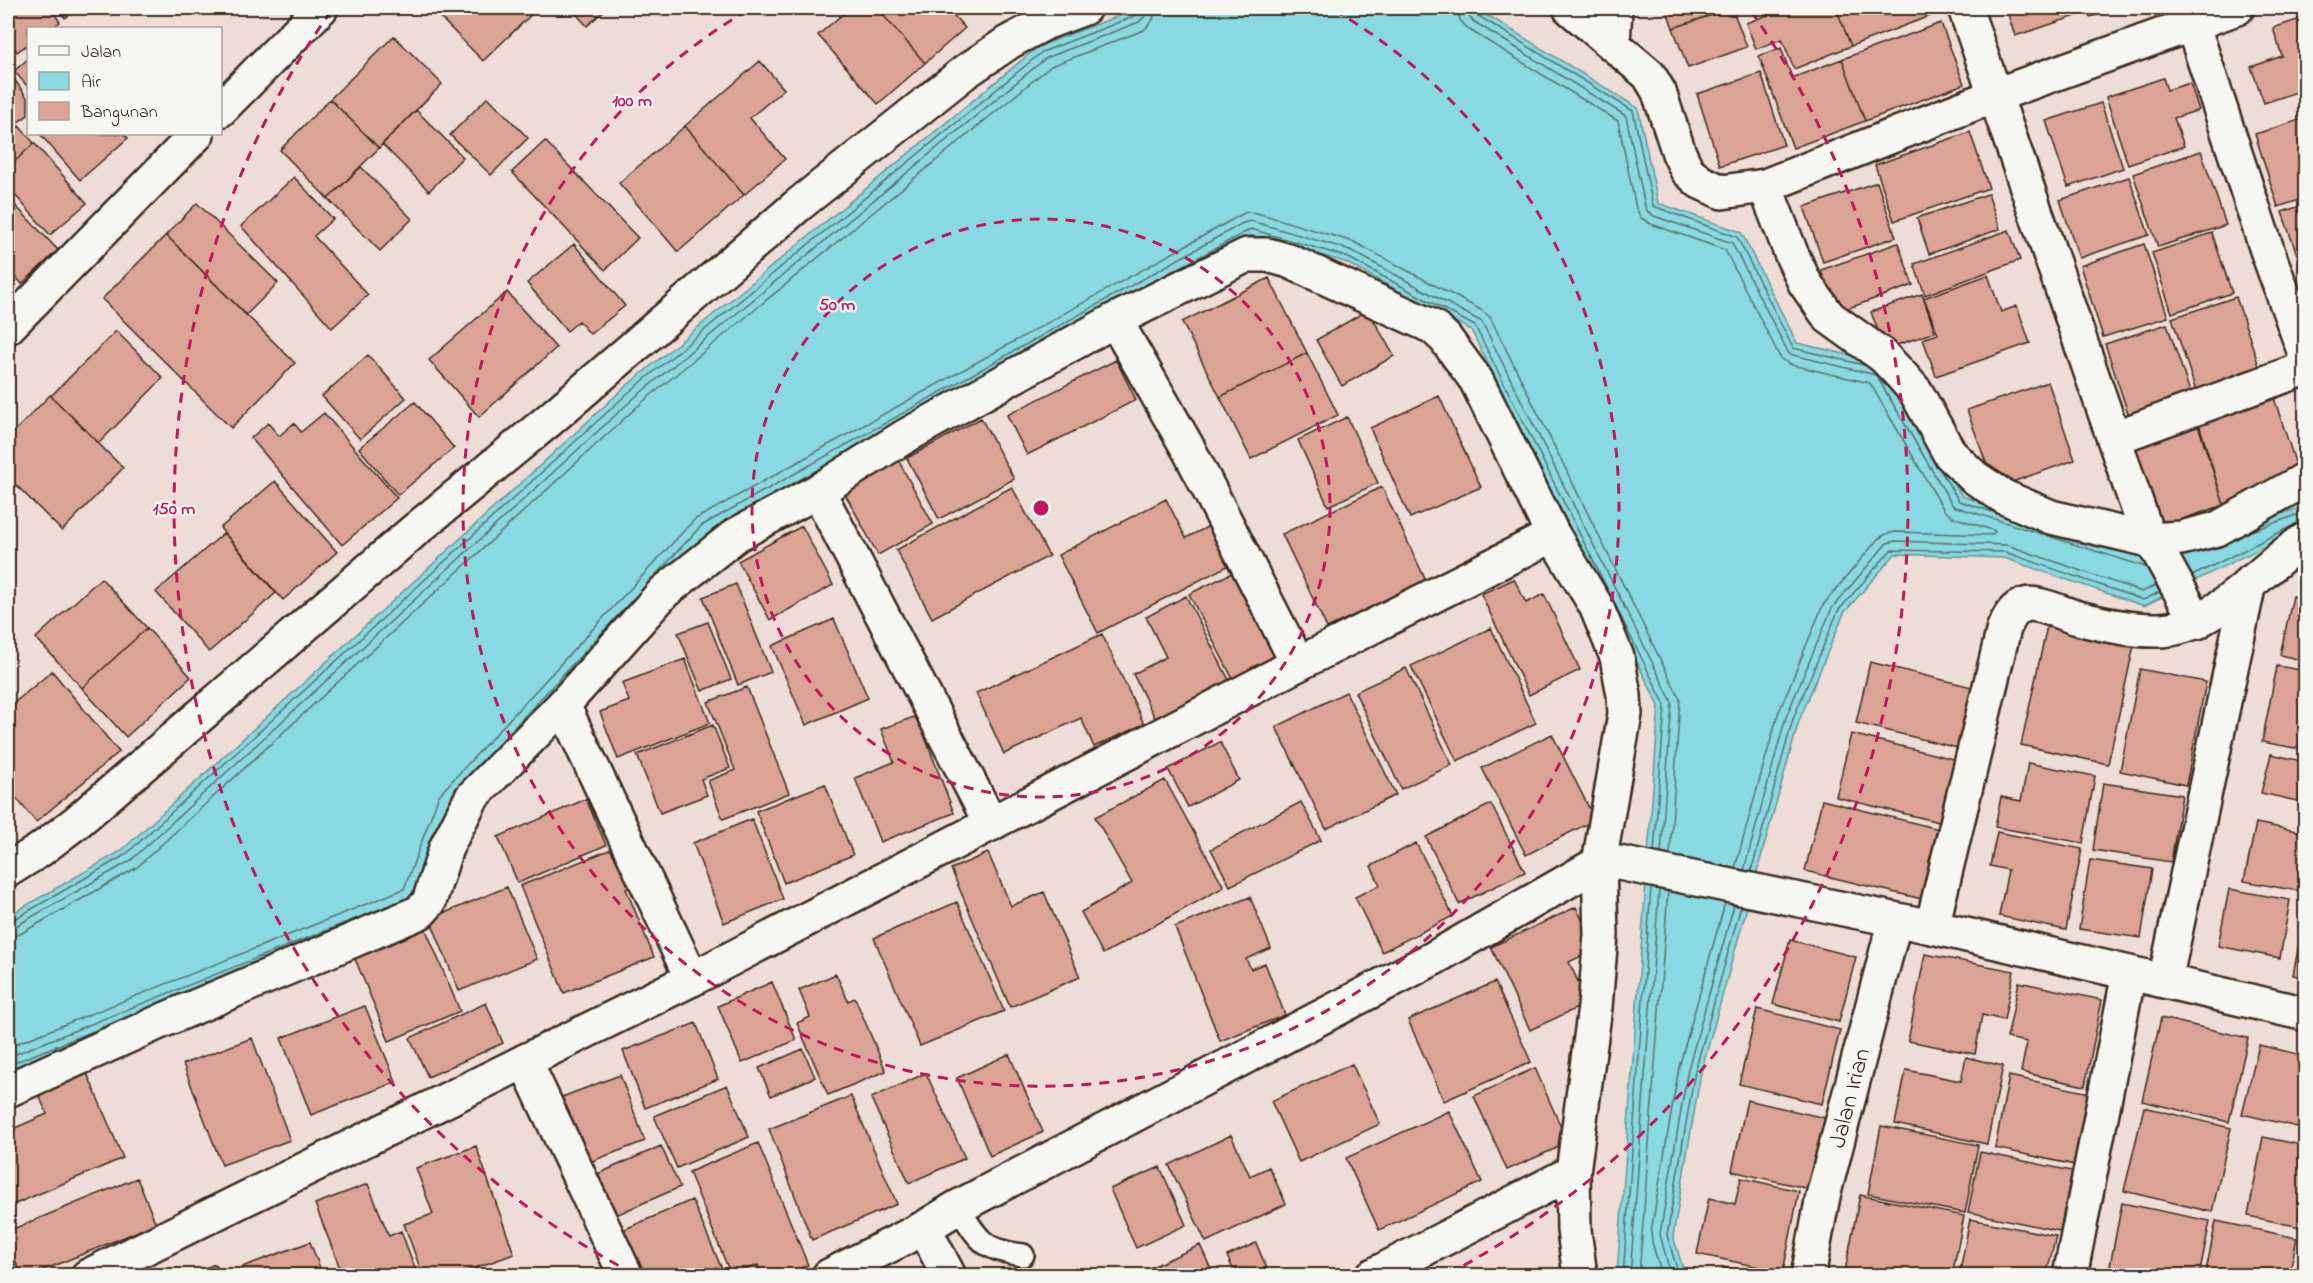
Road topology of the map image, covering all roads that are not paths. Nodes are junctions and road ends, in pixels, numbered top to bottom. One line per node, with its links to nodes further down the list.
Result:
1 (1084, 8): 7 (street)
2 (1570, 8): 9 (street)
3 (1615, 8): 9 (street)
4 (1965, 8): 10 (street)
5 (2237, 8): 8 (street)
6 (310, 11): 11 (street)
7 (1044, 15): 30 (street)
8 (2189, 15): 10 (street); 16 (street)
9 (1613, 44): 13 (street)
10 (1996, 95): 13 (street); 18 (street)
11 (222, 108)
12 (196, 135): 14 (street)
13 (1766, 186): 23 (street)
14 (12, 312)
15 (1115, 320): 20 (street); 21 (street); 26 (street)
16 (2306, 356)
17 (2306, 368): 18 (street)
18 (2114, 438): 23 (street)
19 (2306, 479): 23 (street)
20 (818, 491): 27 (street); 28 (street)
21 (1553, 535): 26 (street); 29 (street)
22 (2306, 539): 24 (street)
23 (2153, 546): 25 (street)
24 (2249, 583): 25 (street); 35 (street)
25 (2194, 616): 32 (street)
26 (1298, 664): 28 (street)
27 (563, 705): 34 (street); 38 (street)
28 (991, 824): 34 (street)
29 (1609, 863): 31 (street); 39 (street); 40 (street)
30 (8, 870)
31 (1894, 920): 32 (street); 49 (street, Jalan Irian)
32 (1932, 927): 33 (street)
33 (2129, 973): 35 (street); 50 (street)
34 (692, 979): 37 (street)
35 (2165, 981): 36 (street)
36 (2306, 1014)
37 (525, 1061): 43 (street); 44 (street)
38 (8, 1090)
39 (1574, 1172): 47 (street); 48 (street)
40 (958, 1207): 41 (street); 42 (lane)
41 (924, 1228): 45 (street); 46 (street)
42 (1023, 1255)
43 (88, 1275)
44 (626, 1275)
45 (829, 1275)
46 (949, 1275)
47 (1372, 1275)
48 (1580, 1275)
49 (1808, 1275)
50 (2070, 1275)

